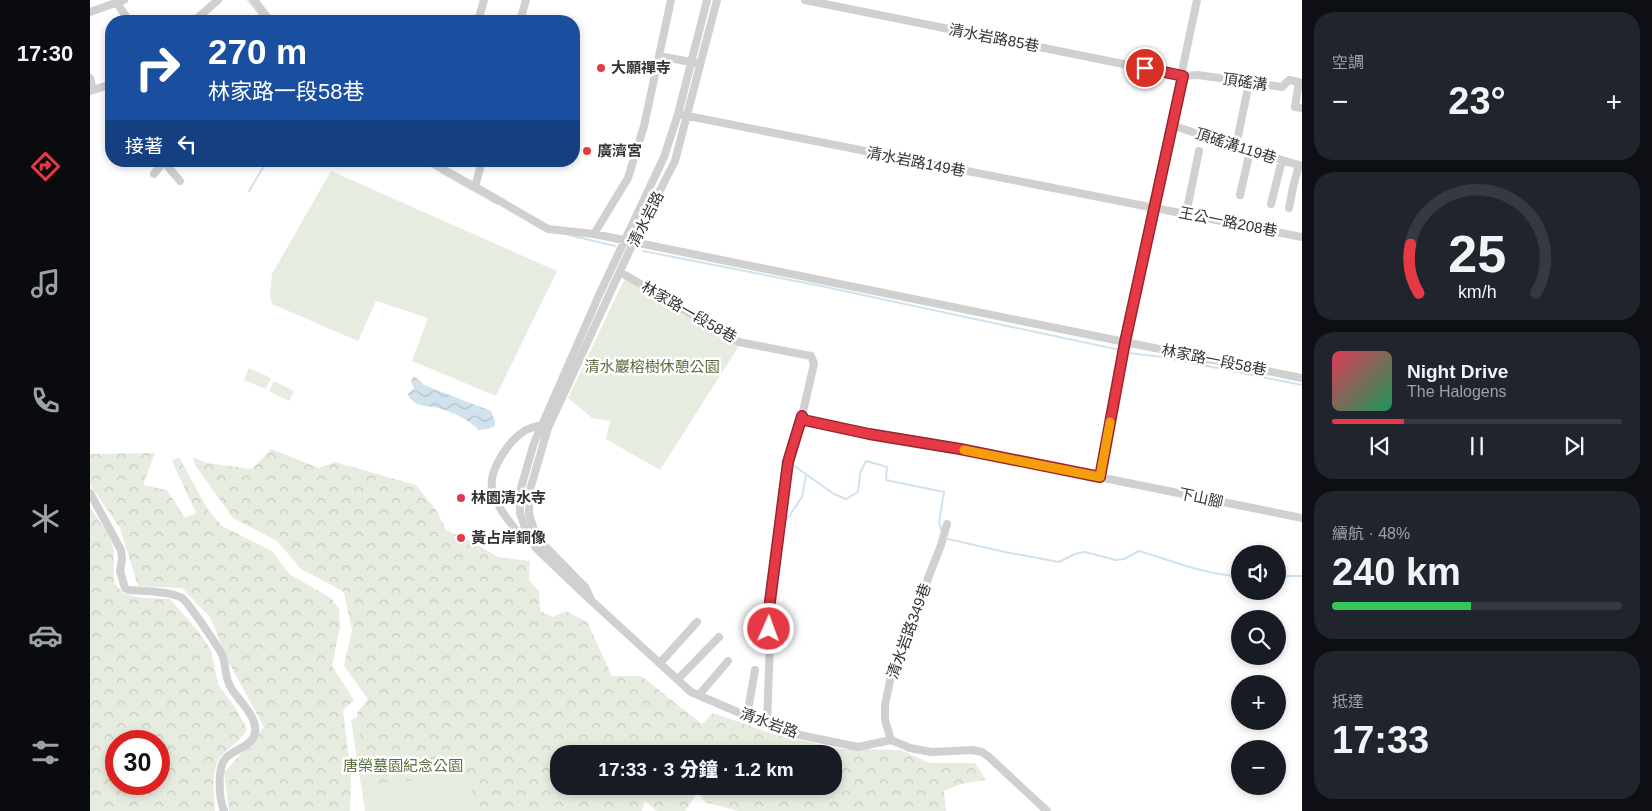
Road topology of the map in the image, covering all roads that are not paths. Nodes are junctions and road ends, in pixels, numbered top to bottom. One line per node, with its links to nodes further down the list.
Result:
1 (218, 0): 13 (street)
2 (254, 0): 14 (street)
3 (484, 0): 15 (street)
4 (526, 0): 16 (street)
5 (671, 0): 17 (street)
6 (707, 0): 18 (street, 清水岩路)
7 (717, 0): 19 (street, 清水岩路)
8 (805, 0): 20 (street, 清水岩路85巷)
9 (1197, 0): 20 (street)
10 (117, 2): 11 (street); 12 (street)
11 (90, 12)
12 (125, 15)
13 (201, 15)
14 (265, 15)
15 (480, 15)
16 (522, 15)
17 (659, 56): 18 (street); 47 (street)
18 (692, 62): 19 (street); 27 (street, 清水岩路)
19 (700, 64): 28 (street, 清水岩路)
20 (1183, 76): 22 (street, 頂磘溝); 29 (street)
21 (90, 78): 25 (street)
22 (1249, 83): 23 (street, 頂磘溝); 30 (street)
23 (1301, 83): 26 (street)
24 (105, 86): 25 (street)
25 (92, 91)
26 (1302, 108)
27 (678, 114): 28 (street, 清水岩路149巷); 49 (street, 清水岩路)
28 (687, 116): 44 (street, 清水岩路149巷); 50 (street, 清水岩路)
29 (1171, 125): 30 (street, 頂磘溝119巷); 44 (street)
30 (1236, 146): 32 (street, 頂磘溝119巷)
31 (1199, 151): 46 (street)
32 (1250, 151): 33 (street, 頂磘溝119巷); 42 (street)
33 (1282, 160): 34 (street, 頂磘溝119巷); 43 (street)
34 (1301, 166): 45 (street)
35 (159, 167): 39 (street)
36 (169, 167): 40 (street)
37 (444, 167): 41 (street, 林家路一段58巷)
38 (480, 167): 41 (street)
39 (154, 174)
40 (180, 181)
41 (475, 187): 47 (street, 林家路一段58巷)
42 (1240, 195)
43 (1272, 204)
44 (1155, 207): 46 (street, 王公一路208巷); 52 (street)
45 (1290, 208)
46 (1186, 214): 48 (street, 王公一路208巷)
47 (594, 234): 49 (street, 林家路一段58巷)
48 (1302, 237)
49 (624, 241): 50 (street, 林家路一段58巷); 55 (street, 清水岩路)
50 (633, 243): 51 (street, 清水岩路); 52 (street, 林家路一段58巷)
51 (620, 272): 54 (street, 林家路一段58巷); 55 (street, 清水岩路)
52 (1125, 342): 53 (street, 林家路一段58巷); 56 (street)
53 (1302, 378)
54 (802, 416): 56 (street); 64 (street)
55 (544, 426): 60 (street, 清水岩路); 60 (street, 清水岩路)
56 (1100, 477): 58 (street, 下山腳)
57 (90, 494): 73 (street)
58 (1302, 518)
59 (947, 524): 72 (street, 清水岩路349巷)
60 (532, 535): 66 (street, 清水岩路)
61 (697, 622): 66 (street)
62 (749, 632): 64 (street)
63 (719, 637): 68 (street)
64 (770, 641): 71 (street)
65 (728, 661): 69 (street)
66 (660, 663): 68 (street, 清水岩路)
67 (755, 670): 70 (street)
68 (678, 679): 69 (street, 清水岩路)
69 (699, 695): 70 (street, 清水岩路)
70 (747, 716): 71 (street, 清水岩路)
71 (766, 722): 72 (street, 清水岩路)
72 (891, 740): 74 (street)
73 (224, 811)
74 (1047, 811)

